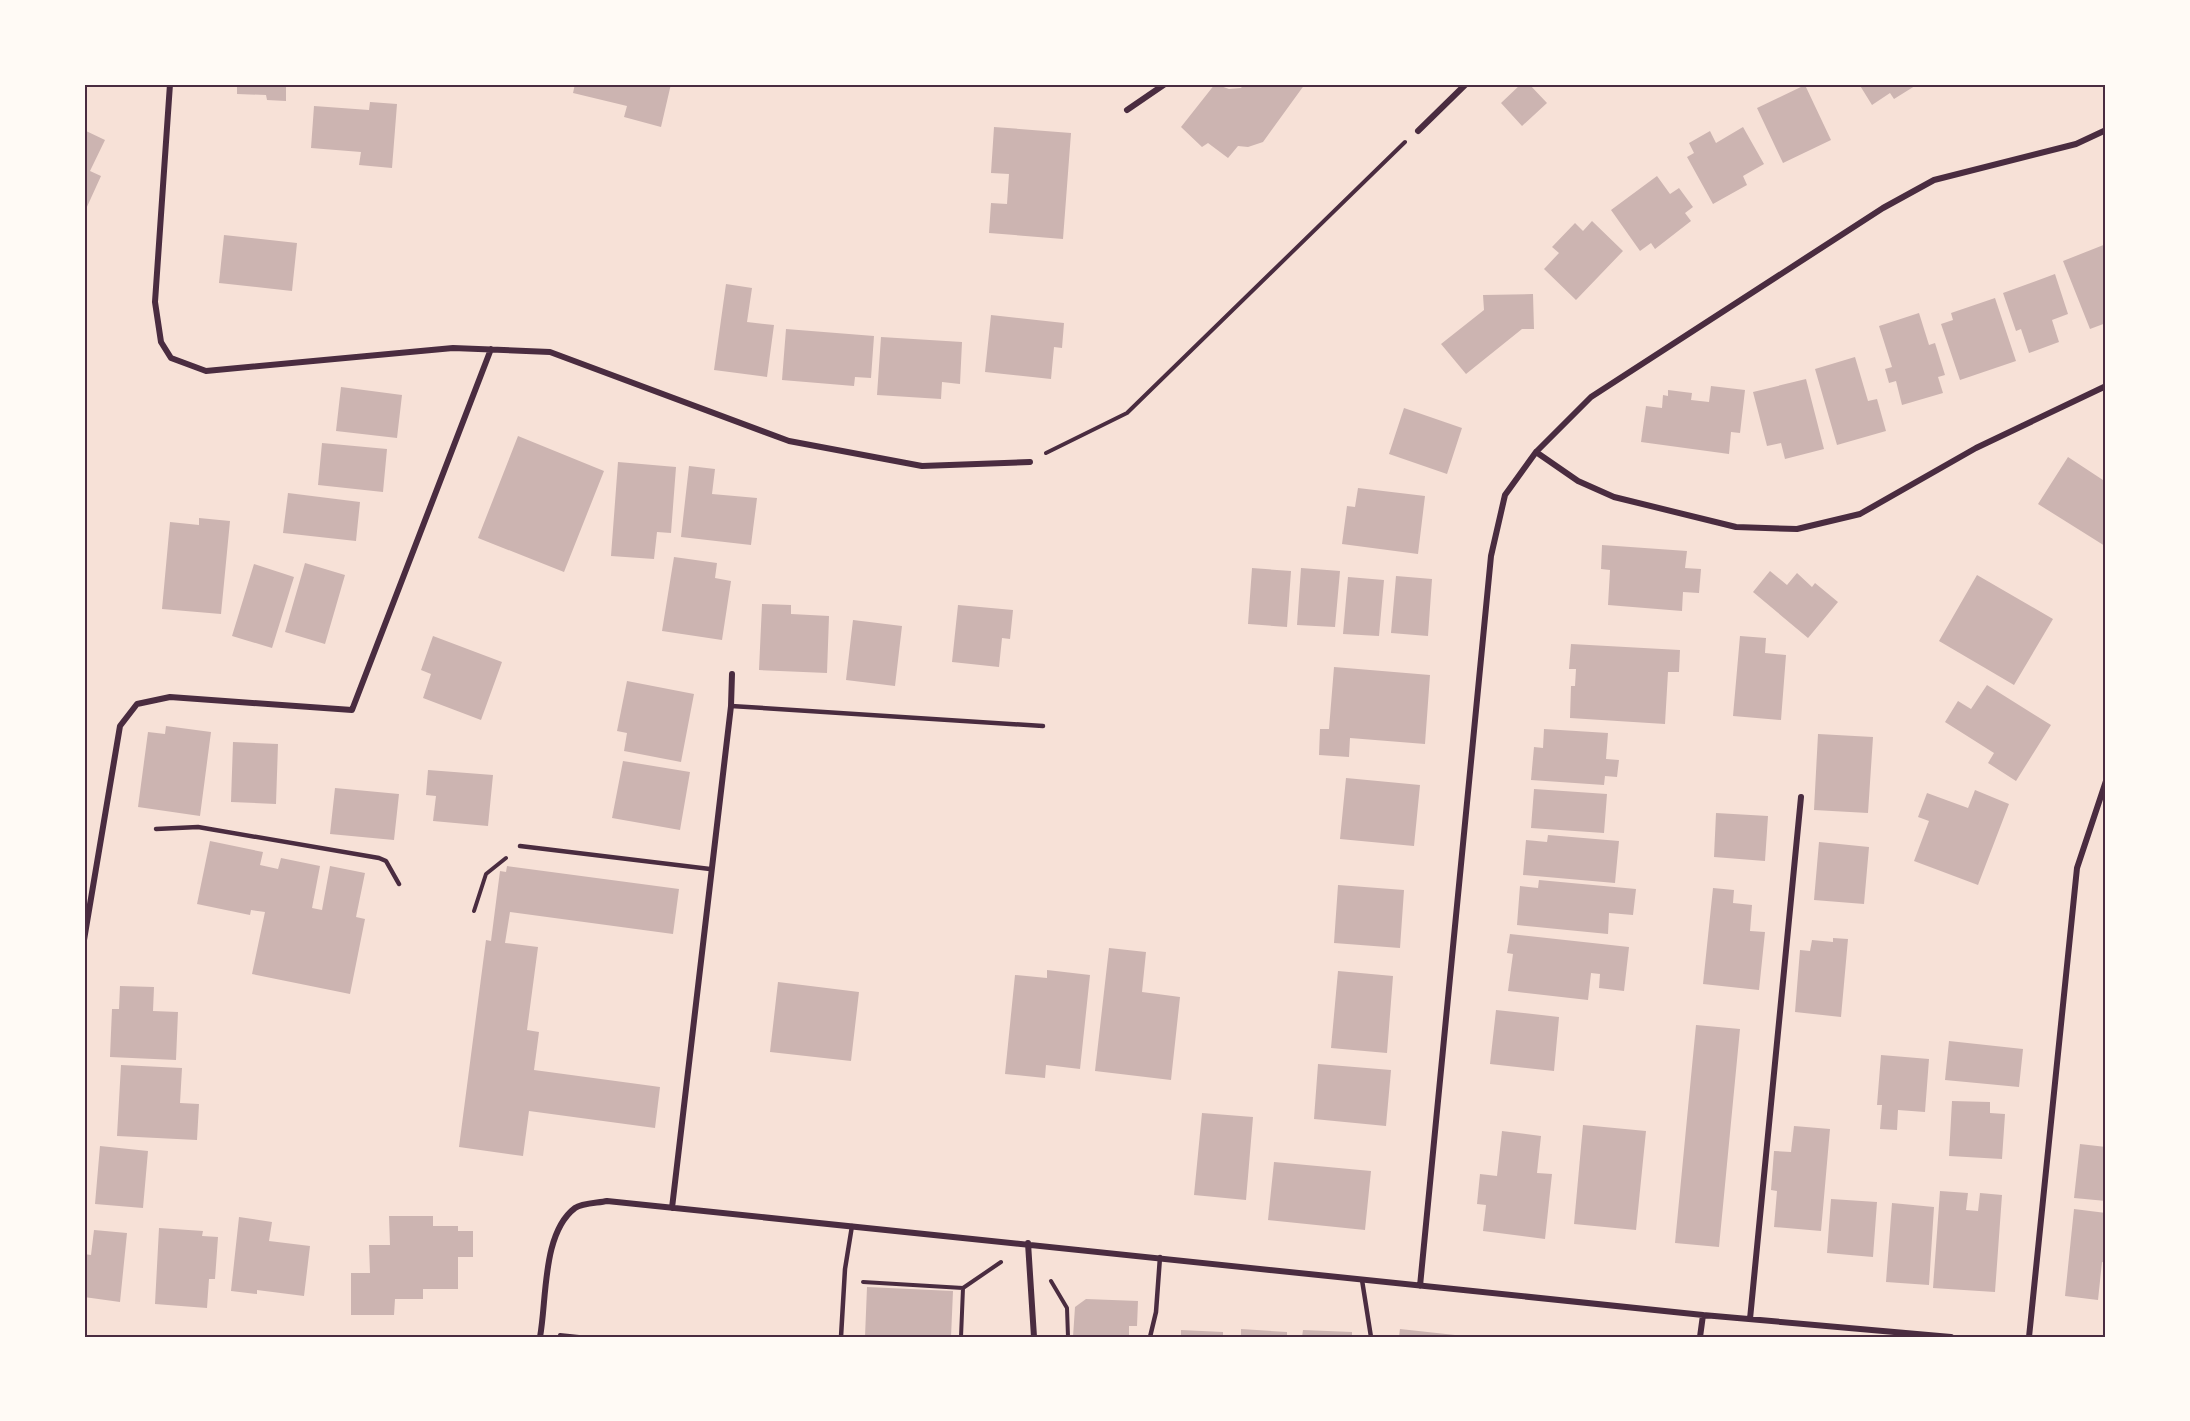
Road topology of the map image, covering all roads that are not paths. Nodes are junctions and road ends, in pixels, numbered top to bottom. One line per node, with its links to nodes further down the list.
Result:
1 (170, 84): 7 (street)
2 (1165, 84): 4 (street)
3 (1466, 84): 6 (street)
4 (1127, 110)
5 (2106, 130): 9 (street)
6 (1418, 131)
7 (491, 349): 10 (street); 20 (street)
8 (2106, 386): 9 (street)
9 (1536, 452): 26 (street)
10 (1030, 462)
11 (732, 674): 12 (street)
12 (731, 706): 13 (lane); 18 (street)
13 (1043, 726)
14 (2106, 781): 36 (street)
15 (1801, 797): 28 (street)
16 (156, 829): 19 (lane)
17 (520, 846): 18 (lane)
18 (710, 869): 21 (street)
19 (399, 884)
20 (84, 940)
21 (672, 1208): 22 (street); 29 (street)
22 (852, 1226): 23 (street); 30 (lane)
23 (1028, 1243): 24 (street); 31 (street)
24 (1160, 1257): 25 (street); 32 (lane)
25 (1362, 1280): 26 (street); 33 (lane)
26 (1420, 1286): 27 (street)
27 (1703, 1315): 28 (street); 34 (street)
28 (1750, 1319): 35 (street)
29 (540, 1337)
30 (840, 1337)
31 (1034, 1337)
32 (1150, 1337)
33 (1371, 1337)
34 (1700, 1337)
35 (1952, 1337)
36 (2029, 1337)

